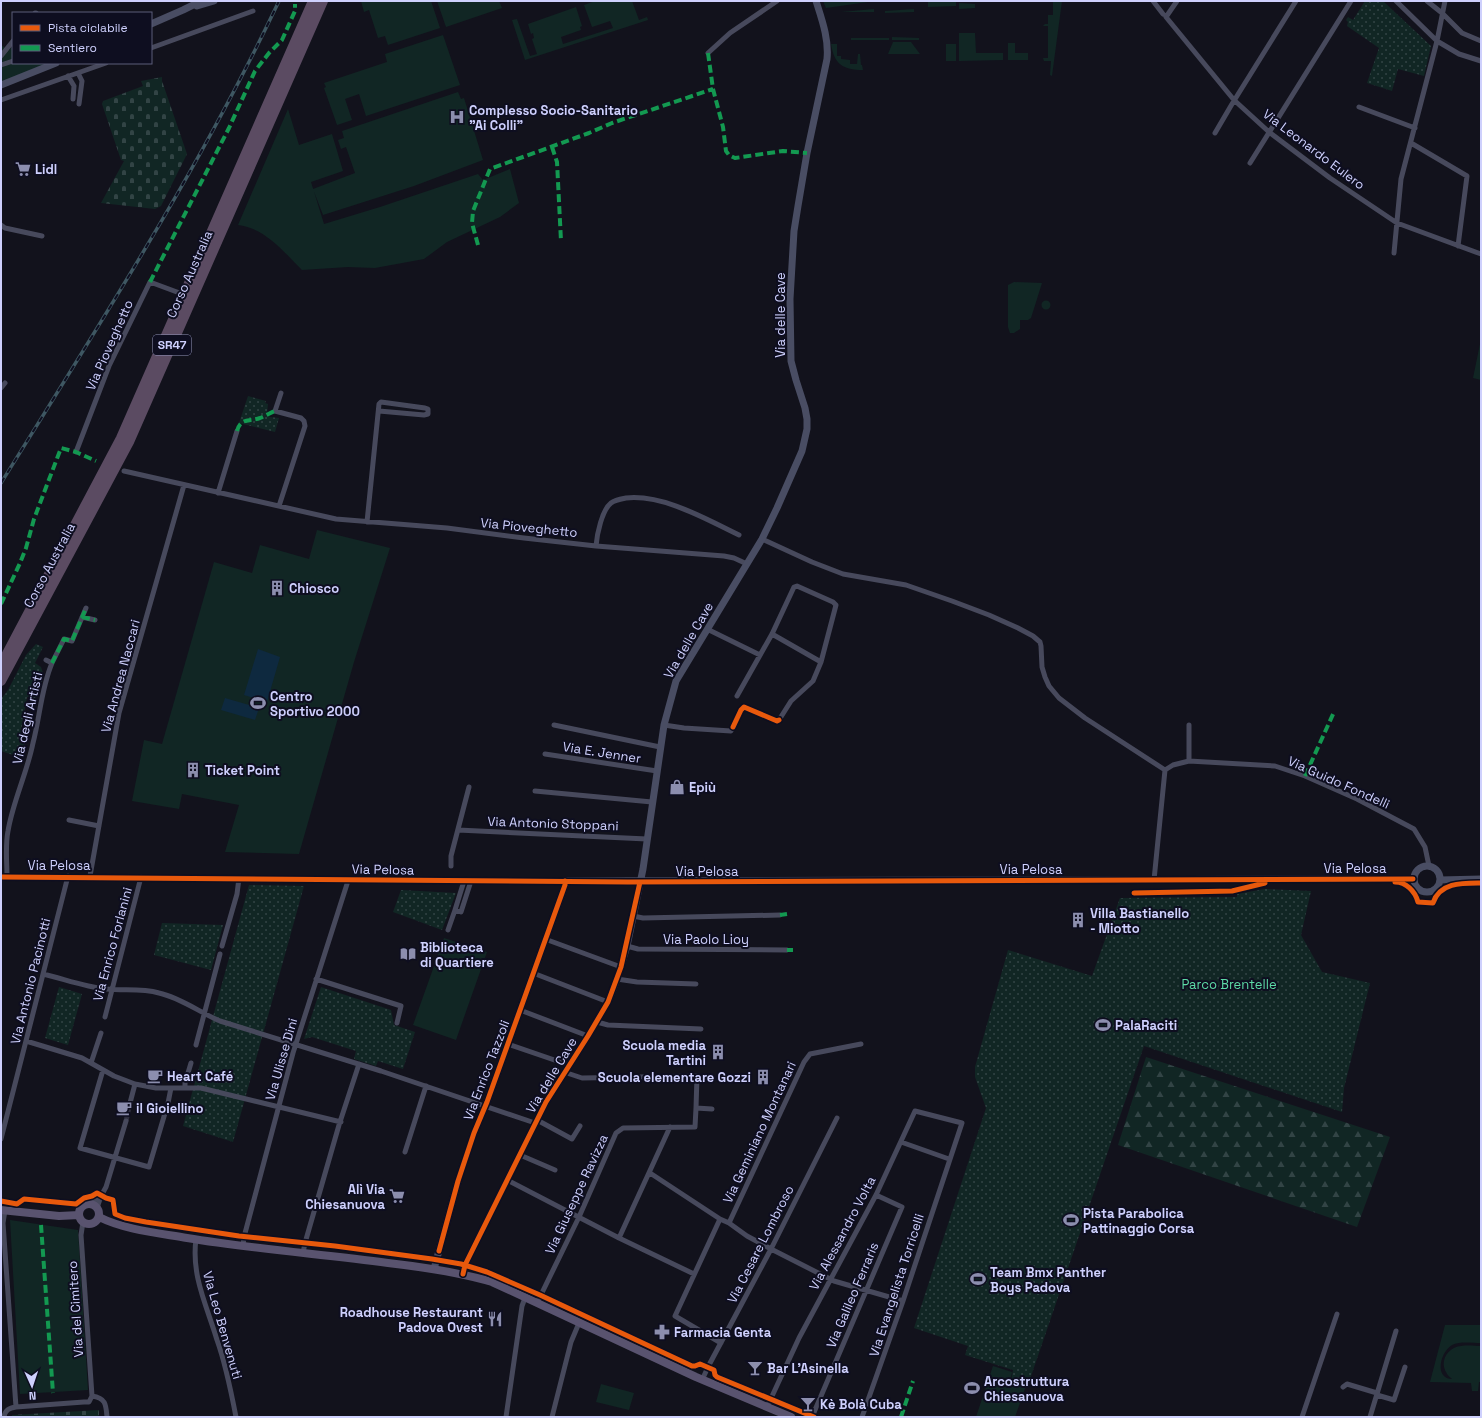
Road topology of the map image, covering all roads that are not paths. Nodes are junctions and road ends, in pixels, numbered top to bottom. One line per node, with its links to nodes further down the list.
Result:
1 (201, 1): 14 (street)
2 (214, 1): 14 (street)
3 (313, 1): 49 (highway, Corso Australia / SR47)
4 (323, 1): 75 (highway, Corso Australia / SR47)
5 (777, 1): 23 (street)
6 (816, 1): 62 (street, Via delle Cave)
7 (1153, 1): 17 (street, Via Leonardo Eulero)
8 (1177, 1): 17 (street)
9 (1296, 1): 35 (street)
10 (1351, 1): 39 (street)
11 (1396, 1): 19 (street)
12 (1426, 1): 16 (street)
13 (1444, 1): 16 (street)
14 (183, 10): 18 (street)
15 (253, 12): 22 (street)
16 (1442, 13): 19 (street); 20 (street)
17 (1164, 16): 35 (street, Via Leonardo Eulero)
18 (152, 24)
19 (1438, 41): 26 (street); 38 (street)
20 (1481, 41)
21 (12, 42): 24 (street)
22 (152, 48)
23 (708, 53)
24 (1, 56)
25 (12, 61): 29 (street)
26 (1481, 62)
27 (54, 64): 32 (street)
28 (103, 64): 30 (street)
29 (1, 66)
30 (78, 73): 31 (street); 36 (street)
31 (68, 76): 33 (street); 34 (street)
32 (1, 85)
33 (73, 99)
34 (1, 100)
35 (1234, 100): 39 (street, Via Leonardo Eulero); 40 (street)
36 (79, 104)
37 (1359, 107): 38 (street)
38 (1415, 128): 41 (street)
39 (1269, 132): 42 (street); 43 (street, Via Leonardo Eulero)
40 (1215, 133)
41 (1410, 143): 43 (street); 46 (street)
42 (1250, 163)
43 (1396, 223): 46 (street, Via Leonardo Eulero); 47 (street)
44 (1, 225): 45 (street)
45 (42, 236)
46 (1458, 246): 48 (street, Via Leonardo Eulero)
47 (1394, 253)
48 (1481, 254)
49 (185, 295): 55 (street, Via Pioveghetto); 74 (highway, Corso Australia / SR47)
50 (5, 383): 51 (street)
51 (1, 388)
52 (281, 393): 59 (street)
53 (379, 411): 53 (street); 60 (street)
54 (237, 431): 58 (street)
55 (76, 452)
56 (124, 471): 57 (street, Via Pioveghetto)
57 (184, 485): 58 (street, Via Pioveghetto); 91 (street, Via Andrea Naccari)
58 (218, 493): 59 (street, Via Pioveghetto)
59 (279, 506): 60 (street, Via Pioveghetto)
60 (367, 522): 63 (street, Via Pioveghetto)
61 (739, 535): 63 (street)
62 (762, 539): 64 (street, Via delle Cave); 85 (street)
63 (596, 546): 64 (street, Via Pioveghetto)
64 (746, 564): 68 (street, Via delle Cave)
65 (86, 608): 66 (street)
66 (82, 617): 67 (street); 73 (street)
67 (95, 620)
68 (707, 629): 70 (street); 79 (street, Via delle Cave)
69 (772, 634): 70 (street); 72 (street); 72 (street)
70 (760, 655): 76 (street)
71 (46, 660): 73 (street, Via degli Artisti)
72 (821, 662): 77 (street)
73 (52, 663): 99 (street, Via degli Artisti)
74 (1, 665)
75 (1, 681)
76 (737, 696)
77 (779, 720)
78 (554, 725): 82 (street)
79 (664, 725): 81 (street); 82 (street, Via delle Cave)
80 (1189, 725): 84 (street)
81 (733, 727)
82 (660, 747): 86 (street, Via delle Cave)
83 (545, 754): 86 (street, Via E. Jenner)
84 (1189, 761): 85 (street, Via Guido Fondelli); 95 (street, Via Guido Fondelli)
85 (1165, 770): 105 (street)
86 (657, 771): 89 (street, Via delle Cave)
87 (469, 787): 92 (street)
88 (535, 791): 89 (street)
89 (652, 802): 93 (street, Via delle Cave)
90 (69, 820): 91 (street)
91 (99, 826): 98 (street, Via Andrea Naccari)
92 (458, 830): 93 (street, Via Antonio Stoppani); 94 (street)
93 (647, 839): 110 (street, Via delle Cave)
94 (452, 866)
95 (1429, 866): 102 (street); 106 (street)
96 (1, 876): 99 (street, Via Pelosa)
97 (68, 876): 98 (street, Via Pelosa); 99 (street, Via Pelosa); 122 (street, Via Antonio Pacinotti)
98 (90, 876): 100 (street, Via Pelosa)
99 (7, 877)
100 (141, 877): 101 (street, Via Pelosa); 126 (street, Via Enrico Forlanini)
101 (239, 878): 104 (street, Via Pelosa); 116 (street)
102 (1414, 879): 105 (street, Via Pelosa); 106 (street)
103 (1481, 879): 106 (street)
104 (348, 880): 107 (street, Via Pelosa); 123 (street, Via Ulisse Dini)
105 (1154, 880): 110 (street, Via Pelosa)
106 (1440, 880)
107 (464, 881): 108 (street, Via Pelosa); 111 (street)
108 (471, 881): 109 (street, Via Pelosa); 111 (street)
109 (565, 881): 110 (street, Via Pelosa); 115 (street, Via Enrico Tazzoli)
110 (640, 882): 113 (street, Via delle Cave)
111 (455, 910): 114 (street)
112 (780, 915): 113 (street)
113 (633, 916): 117 (street, Via delle Cave)
114 (448, 930)
115 (545, 939): 120 (street); 121 (street, Via Enrico Tazzoli)
116 (222, 946)
117 (627, 946): 118 (street, Via Paolo Lioy); 120 (street, Via delle Cave)
118 (787, 950)
119 (220, 954): 129 (street)
120 (621, 968): 124 (street, Via delle Cave)
121 (533, 973): 127 (street); 128 (street, Via Enrico Tazzoli)
122 (43, 974): 126 (street); 136 (street, Via Antonio Pacinotti)
123 (316, 979): 132 (street); 137 (street, Via Ulisse Dini)
124 (617, 979): 125 (street); 127 (street, Via delle Cave)
125 (696, 984)
126 (112, 989): 129 (street); 130 (street, Via Enrico Forlanini)
127 (608, 1002): 131 (street, Via delle Cave)
128 (520, 1010): 135 (street); 138 (street, Via Enrico Tazzoli)
129 (203, 1014): 137 (street); 140 (street)
130 (105, 1017)
131 (597, 1022): 133 (street); 135 (street, Via delle Cave)
132 (397, 1023)
133 (701, 1029)
134 (101, 1033): 141 (street)
135 (588, 1036): 144 (street, Via delle Cave)
136 (26, 1041): 141 (street); 163 (street, Via Antonio Pacinotti)
137 (295, 1044): 143 (street); 153 (street, Via Ulisse Dini)
138 (508, 1044): 144 (street); 152 (street, Via Enrico Tazzoli)
139 (861, 1044): 179 (street, Via Geminiano Montanari)
140 (196, 1045)
141 (91, 1063): 145 (street)
142 (191, 1063): 149 (street)
143 (359, 1064): 148 (street); 160 (street)
144 (569, 1065): 146 (street, Via delle Cave)
145 (103, 1070): 147 (street); 167 (street)
146 (564, 1072): 154 (street); 158 (street, Via delle Cave)
147 (135, 1084): 150 (street); 151 (street)
148 (426, 1086): 152 (street); 165 (street)
149 (185, 1087): 150 (street); 153 (street)
150 (171, 1088): 167 (street)
151 (130, 1103)
152 (485, 1106): 158 (street); 185 (street, Via Enrico Tazzoli)
153 (279, 1108): 160 (street); 182 (street, Via Ulisse Dini)
154 (696, 1108): 155 (street); 162 (street, Via Giuseppe Ravizza)
155 (712, 1109)
156 (837, 1118): 183 (street, Via Cesare Lombroso)
157 (126, 1121): 167 (street)
158 (536, 1122): 161 (street); 166 (street, Via delle Cave)
159 (962, 1123): 164 (street, Via Alessandro Volta); 168 (street, Via Evangelista Torricelli)
160 (340, 1124): 184 (street)
161 (580, 1126)
162 (670, 1127): 170 (street); 176 (street, Via Giuseppe Ravizza)
163 (1, 1139)
164 (901, 1142): 168 (street); 172 (street, Via Alessandro Volta)
165 (405, 1152)
166 (520, 1154): 169 (street); 171 (street, Via delle Cave)
167 (116, 1158): 173 (street)
168 (949, 1159): 191 (street, Via Evangelista Torricelli)
169 (555, 1170)
170 (650, 1173): 178 (street); 180 (street)
171 (507, 1180): 176 (street); 186 (street, Via delle Cave)
172 (876, 1195): 188 (street, Via Alessandro Volta); 189 (street, Via Galileo Ferraris)
173 (94, 1206): 175 (main road); 177 (main road)
174 (3, 1210): 177 (main road); 202 (street)
175 (99, 1217): 177 (main road); 181 (main road)
176 (579, 1217): 180 (street); 192 (street, Via Giuseppe Ravizza)
177 (82, 1218): 201 (street, Via del Cimitero)
178 (720, 1219): 179 (street); 187 (street, Via Geminiano Montanari)
179 (729, 1223): 183 (street)
180 (619, 1238): 187 (street)
181 (196, 1239): 182 (main road); 206 (street, Via Leo Benvenuti)
182 (243, 1246): 184 (main road)
183 (770, 1249): 188 (street); 196 (street, Via Cesare Lombroso)
184 (303, 1253): 185 (main road)
185 (434, 1269): 186 (main road)
186 (463, 1274): 190 (main road)
187 (694, 1274): 196 (street, Via Geminiano Montanari)
188 (831, 1279): 189 (street); 203 (street, Via Alessandro Volta)
189 (866, 1290): 191 (street); 210 (street, Via Galileo Ferraris)
190 (525, 1298): 192 (main road); 207 (street)
191 (902, 1301): 211 (street, Via Evangelista Torricelli)
192 (537, 1303): 194 (main road)
193 (1337, 1314): 212 (street)
194 (579, 1323): 198 (main road); 208 (street)
195 (1396, 1331): 200 (street)
196 (721, 1343): 198 (street, Via Cesare Lombroso)
197 (1405, 1367): 200 (street)
198 (702, 1380): 203 (main road)
199 (1343, 1387): 200 (street)
200 (1377, 1394): 213 (street)
201 (92, 1396): 202 (street); 205 (street)
202 (16, 1407): 204 (street)
203 (767, 1407): 209 (main road)
204 (4, 1417)
205 (107, 1417)
206 (236, 1417)
207 (506, 1417)
208 (552, 1417)
209 (791, 1417)
210 (812, 1417)
211 (862, 1417)
212 (1302, 1417)
213 (1370, 1417)

